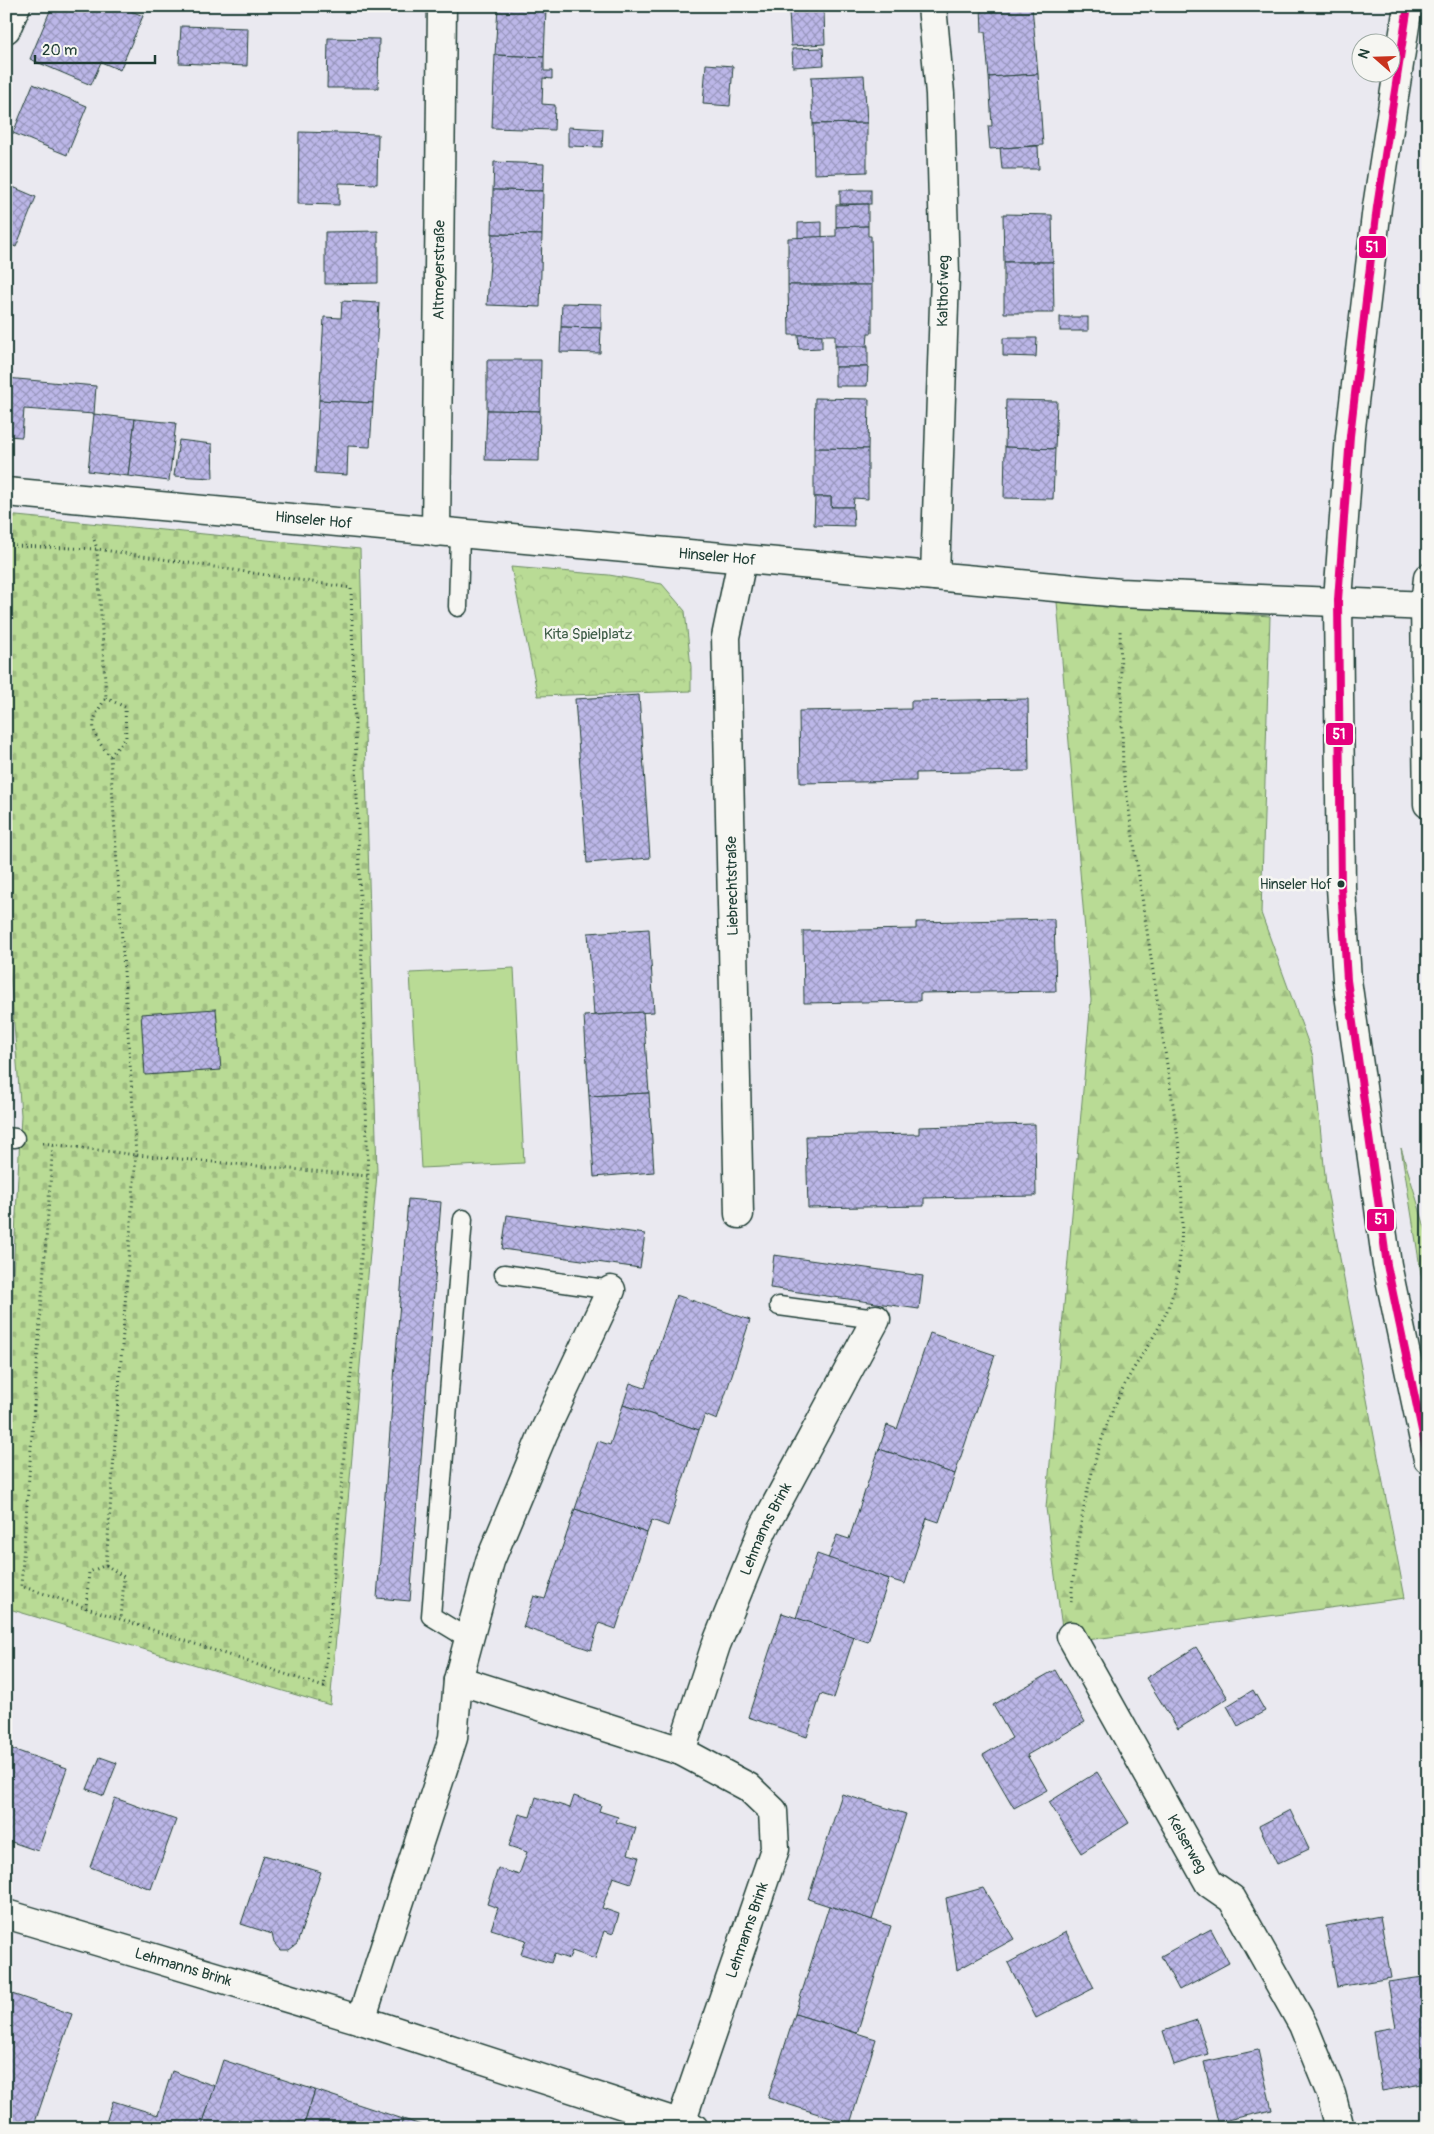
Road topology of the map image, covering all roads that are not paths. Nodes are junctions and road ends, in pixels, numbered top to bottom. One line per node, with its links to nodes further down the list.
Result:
1 (16, 6): 5 (street)
2 (442, 6): 7 (street, Altmeyerstraße)
3 (932, 6): 9 (street, Kalthofweg)
4 (1408, 6): 11 (street)
5 (6, 29)
6 (6, 492): 7 (street, Hinseler Hof)
7 (448, 533): 8 (street, Hinseler Hof); 13 (lane)
8 (742, 560): 9 (street, Hinseler Hof); 16 (street, Liebrechtstraße)
9 (935, 576): 11 (street, Hinseler Hof)
10 (1428, 578): 12 (street)
11 (1338, 600): 12 (street, Hinseler Hof); 22 (street)
12 (1426, 606): 14 (street)
13 (458, 607)
14 (1427, 769): 15 (street)
15 (1428, 804)
16 (740, 1214)
17 (463, 1218): 24 (lane)
18 (504, 1274): 19 (lane)
19 (611, 1290): 24 (street)
20 (778, 1306): 21 (lane)
21 (876, 1319): 26 (street, Lehmanns Brink)
22 (1428, 1459)
23 (1071, 1636): 30 (street, Kelserweg)
24 (470, 1638): 25 (street)
25 (458, 1680): 26 (street, Lehmanns Brink); 28 (street)
26 (681, 1751): 29 (street, Lehmanns Brink)
27 (6, 1914): 28 (street, Lehmanns Brink)
28 (361, 2020): 29 (street, Lehmanns Brink)
29 (687, 2125)
30 (1340, 2128)

